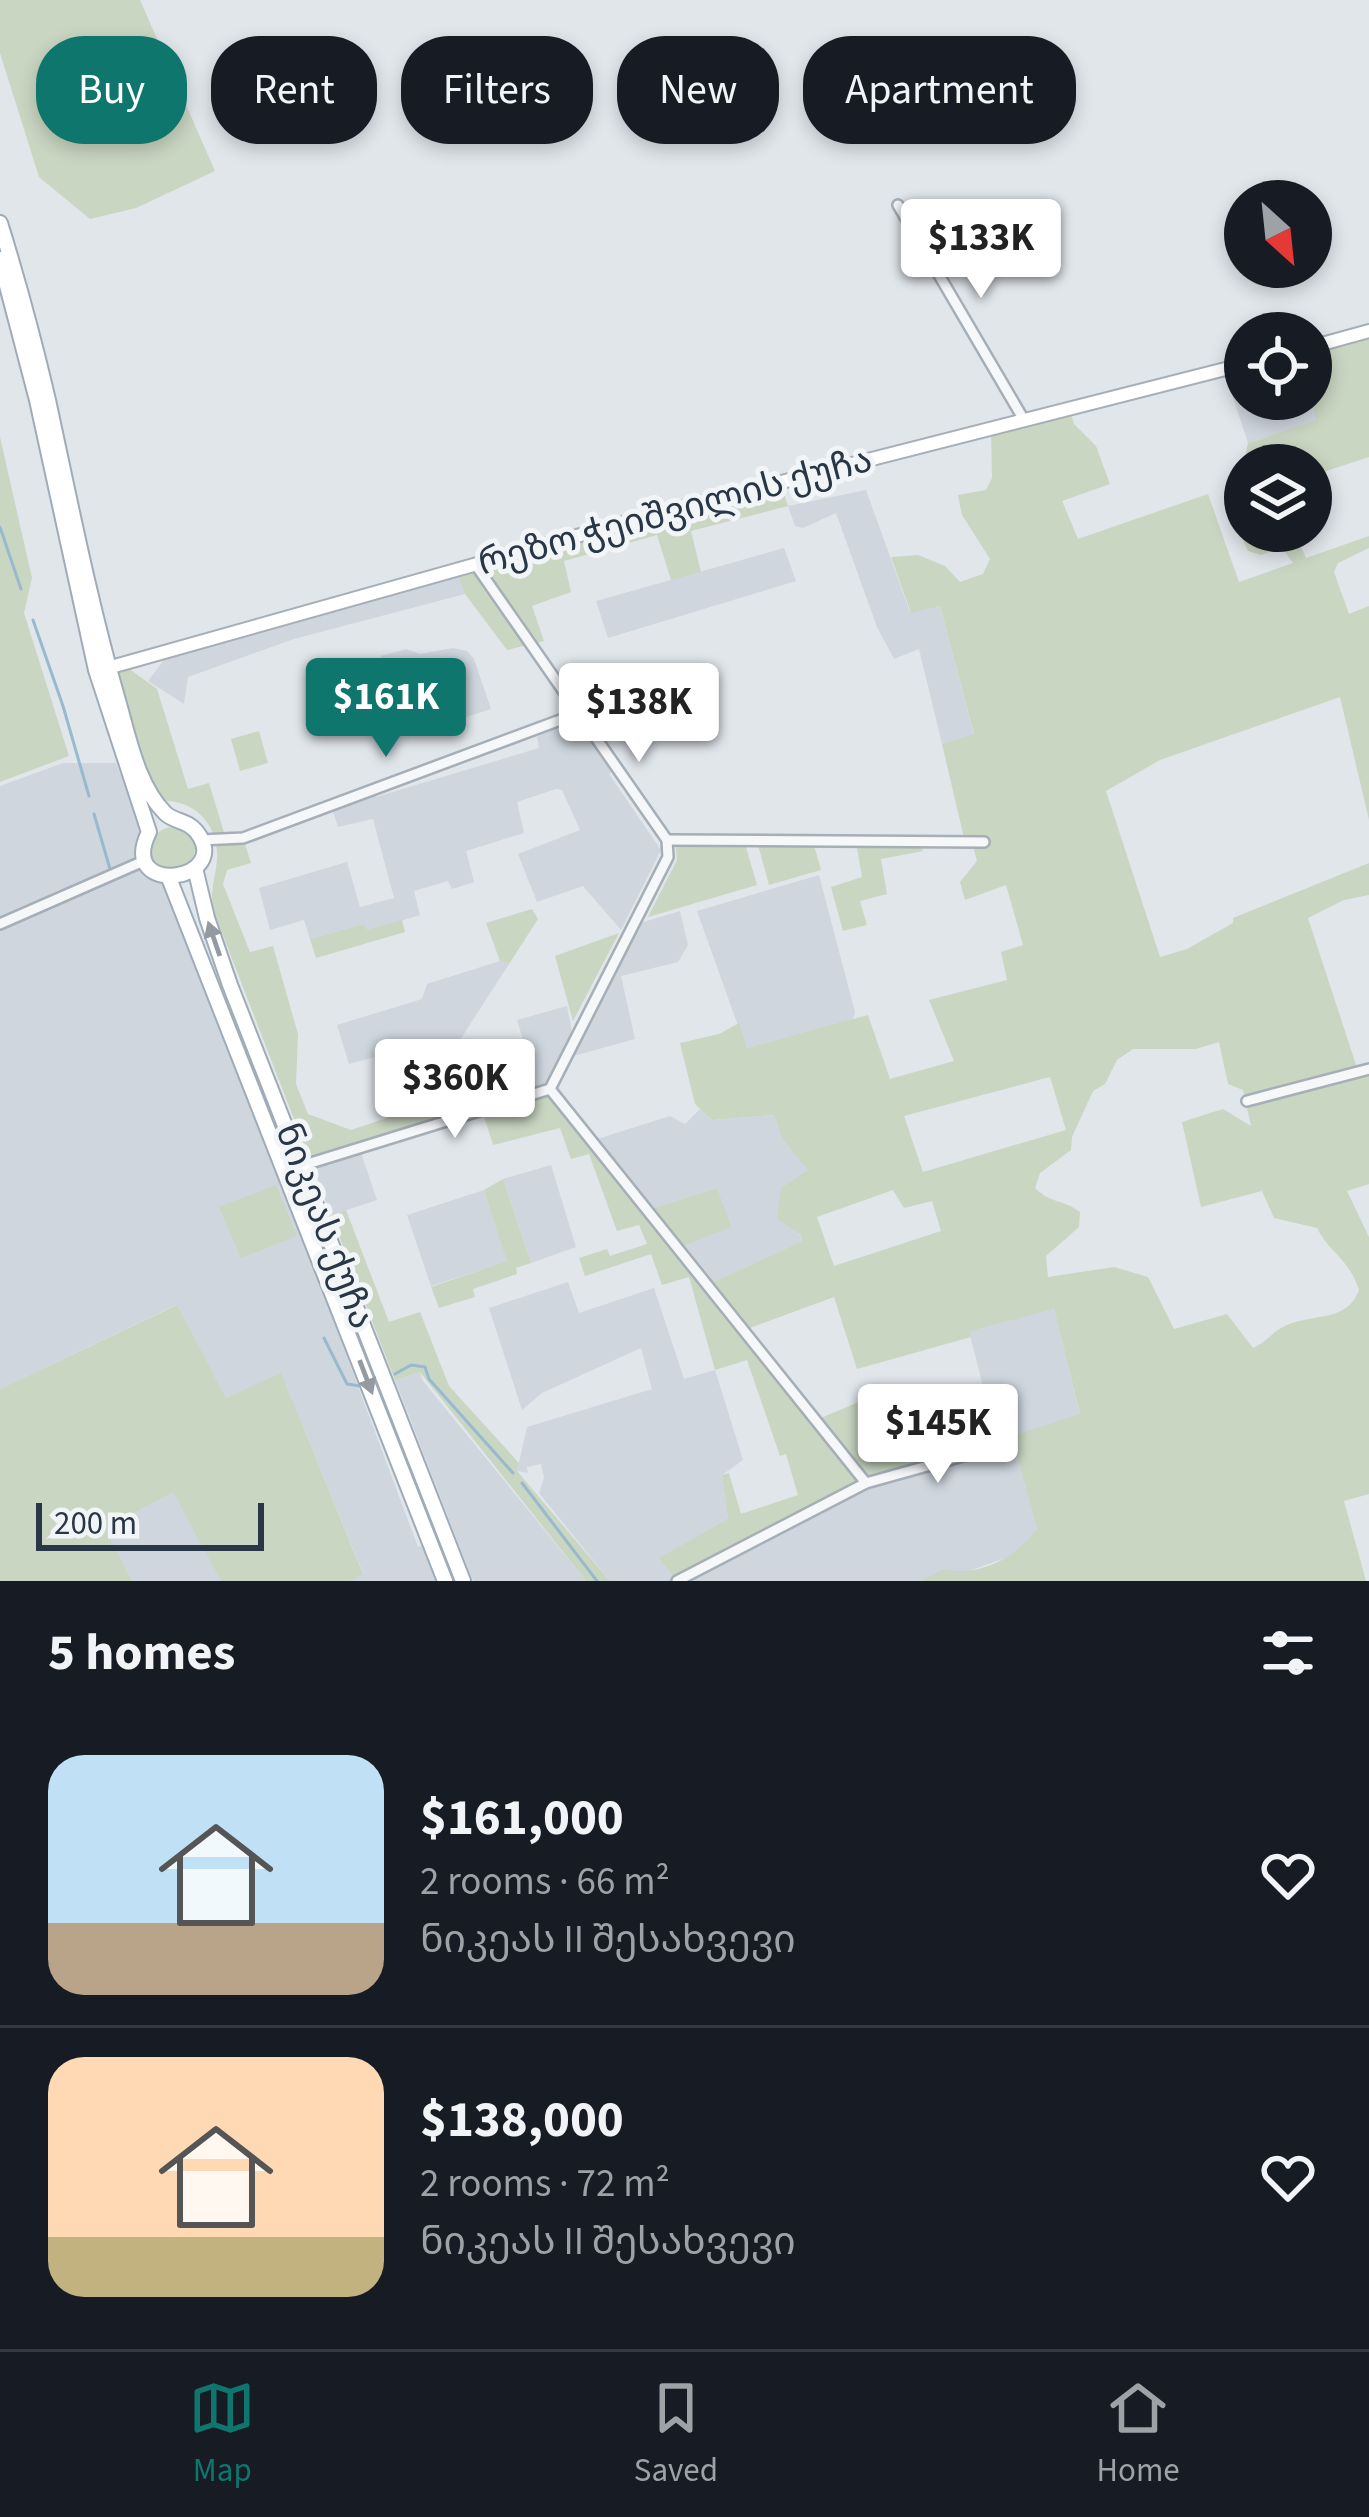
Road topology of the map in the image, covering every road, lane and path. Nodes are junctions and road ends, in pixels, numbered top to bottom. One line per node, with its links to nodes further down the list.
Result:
1 (898, 205): 7 (street)
2 (0, 223): 9 (main road)
3 (0, 259): 9 (main road)
4 (1369, 331): 5 (main road)
5 (1332, 341)
6 (1224, 369): 7 (main road, რეზო ჭეიშვილის ქუჩა)
7 (1024, 420): 8 (main road, რეზო ჭეიშვილის ქუჩა)
8 (475, 564): 9 (main road, რეზო ჭეიშვილის ქუჩა); 10 (street)
9 (102, 669): 11 (main road); 12 (main road)
10 (579, 713): 13 (street); 14 (street)
11 (172, 820): 12 (main road); 13 (main road)
12 (149, 832): 16 (main road)
13 (201, 840): 17 (main road, ნიკეას ქუჩა)
14 (668, 840): 15 (street); 21 (street)
15 (984, 842)
16 (146, 860): 18 (main road); 19 (street)
17 (195, 868): 18 (main road); 23 (main road, ნიკეას ქუჩა, one-way to 17)
18 (169, 878): 27 (main road, ნიკეას ქუჩა, one-way to 27)
19 (0, 924)
20 (1369, 1069): 22 (street)
21 (550, 1089): 23 (street); 25 (street)
22 (1247, 1101)
23 (301, 1166): 26 (main road, ნიკეას ქუჩა)
24 (999, 1446): 25 (street)
25 (866, 1483): 29 (street)
26 (455, 1561): 27 (main road); 28 (main road, ნიკეას ქუჩა)
27 (442, 1574)
28 (463, 1581)
29 (677, 1581)

